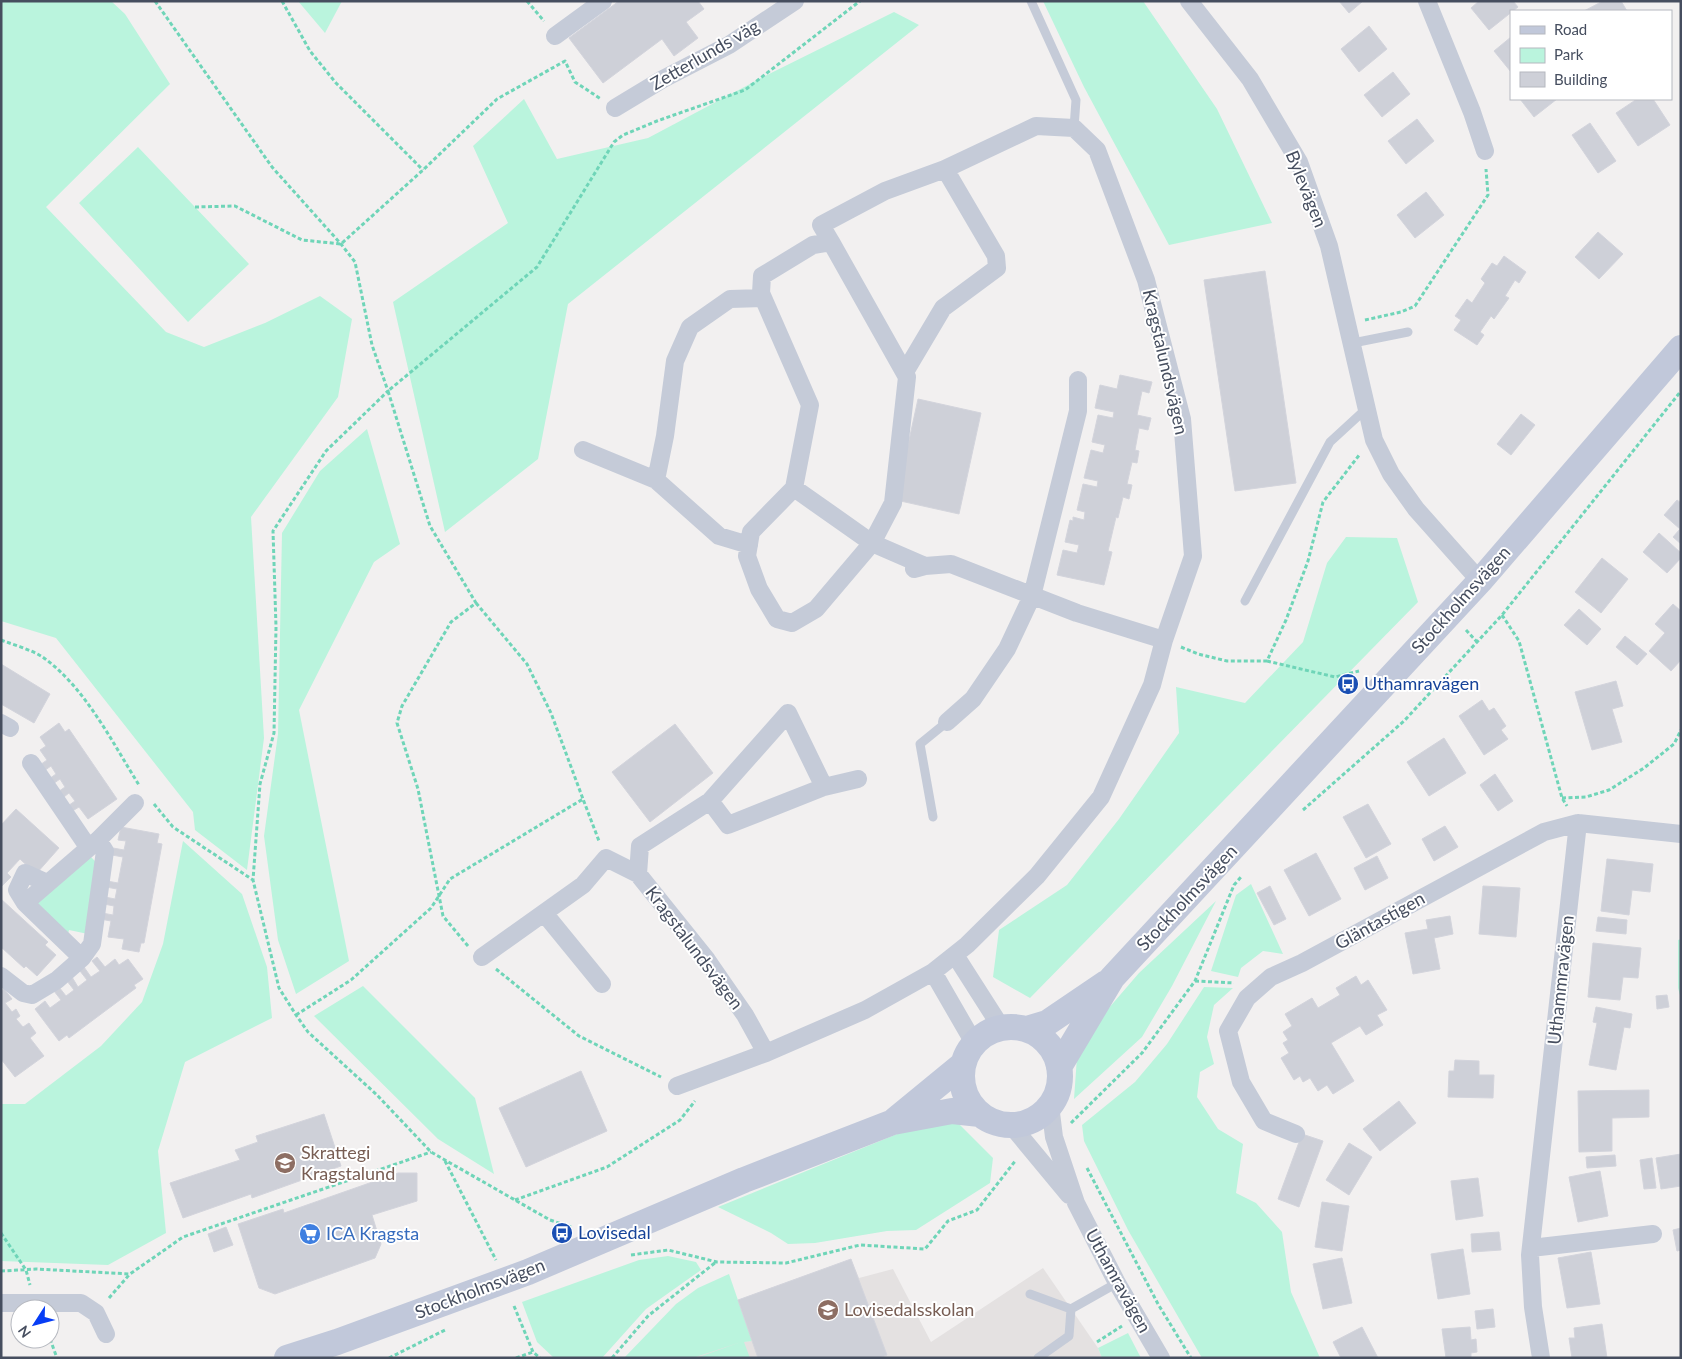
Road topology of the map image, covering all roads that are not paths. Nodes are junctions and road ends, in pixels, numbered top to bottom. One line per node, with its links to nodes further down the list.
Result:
1 (604, 1): 6 (street)
2 (795, 1): 7 (street, Zetterlunds väg)
3 (1031, 1): 8 (lane)
4 (1189, 1): 14 (street, Bylevägen)
5 (1427, 1): 9 (street)
6 (555, 36)
7 (615, 108)
8 (1074, 128): 10 (street); 27 (street, Kragstalundsvägen)
9 (1485, 151)
10 (945, 169): 11 (street); 16 (street)
11 (832, 242): 12 (street); 16 (street)
12 (763, 298): 20 (street); 21 (street)
13 (1408, 332): 14 (lane)
14 (1352, 344): 18 (street, Bylevägen)
15 (1681, 348): 24 (main road, Stockholmsvägen)
16 (905, 372): 22 (street)
17 (1078, 380): 25 (street)
18 (1367, 407): 24 (street, Bylevägen); 26 (lane)
19 (583, 450): 20 (street)
20 (656, 480): 23 (street)
21 (794, 488): 22 (street); 23 (street)
22 (872, 542): 23 (street); 25 (street)
23 (749, 545)
24 (1480, 581): 45 (main road, Stockholmsvägen)
25 (1032, 596): 27 (street); 28 (street)
26 (1245, 601)
27 (1164, 640): 40 (street, Kragstalundsvägen)
28 (947, 722): 34 (lane)
29 (31, 763): 37 (street)
30 (858, 779): 31 (street)
31 (824, 787): 33 (street); 33 (street)
32 (138, 796): 37 (street)
33 (710, 801): 38 (street)
34 (934, 817)
35 (1578, 823): 36 (street, Gläntastigen); 57 (street, Gläntastigen); 60 (street, Uthammravägen)
36 (1681, 834)
37 (93, 843): 42 (street); 42 (street)
38 (638, 874): 39 (street, Kragstalundsvägen); 49 (street, Kragstalundsvägen)
39 (544, 913): 41 (street); 46 (street)
40 (955, 955): 43 (street, Kragstalundsvägen); 47 (street)
41 (482, 957)
42 (82, 958): 44 (street)
43 (933, 972): 49 (street, Kragstalundsvägen); 50 (street)
44 (1, 976)
45 (1112, 978): 48 (main road, Stockholmsvägen); 51 (main road, Stockholmsvägen)
46 (602, 984)
47 (1001, 1027): 48 (main road); 50 (main road)
48 (1026, 1029): 51 (main road)
49 (766, 1053): 52 (street, Kragstalundsvägen)
50 (968, 1054): 54 (main road); 55 (main road, Stockholmsvägen)
51 (1059, 1067): 53 (main road)
52 (677, 1086)
53 (1050, 1105): 56 (main road); 58 (street, Uthamravägen)
54 (980, 1114): 55 (main road, Stockholmsvägen); 56 (main road)
55 (893, 1122): 66 (main road, Stockholmsvägen)
56 (1011, 1125): 58 (street, Uthamravägen)
57 (1296, 1134)
58 (1076, 1203): 61 (street, Uthamravägen)
59 (1653, 1234): 60 (street)
60 (1531, 1248): 69 (street, Uthammravägen)
61 (1117, 1283): 64 (lane); 68 (street, Uthamravägen)
62 (1030, 1294): 64 (lane)
63 (1, 1303): 65 (street)
64 (1071, 1309): 67 (lane)
65 (106, 1334)
66 (287, 1358)
67 (1038, 1358)
68 (1161, 1358)
69 (1541, 1358)

